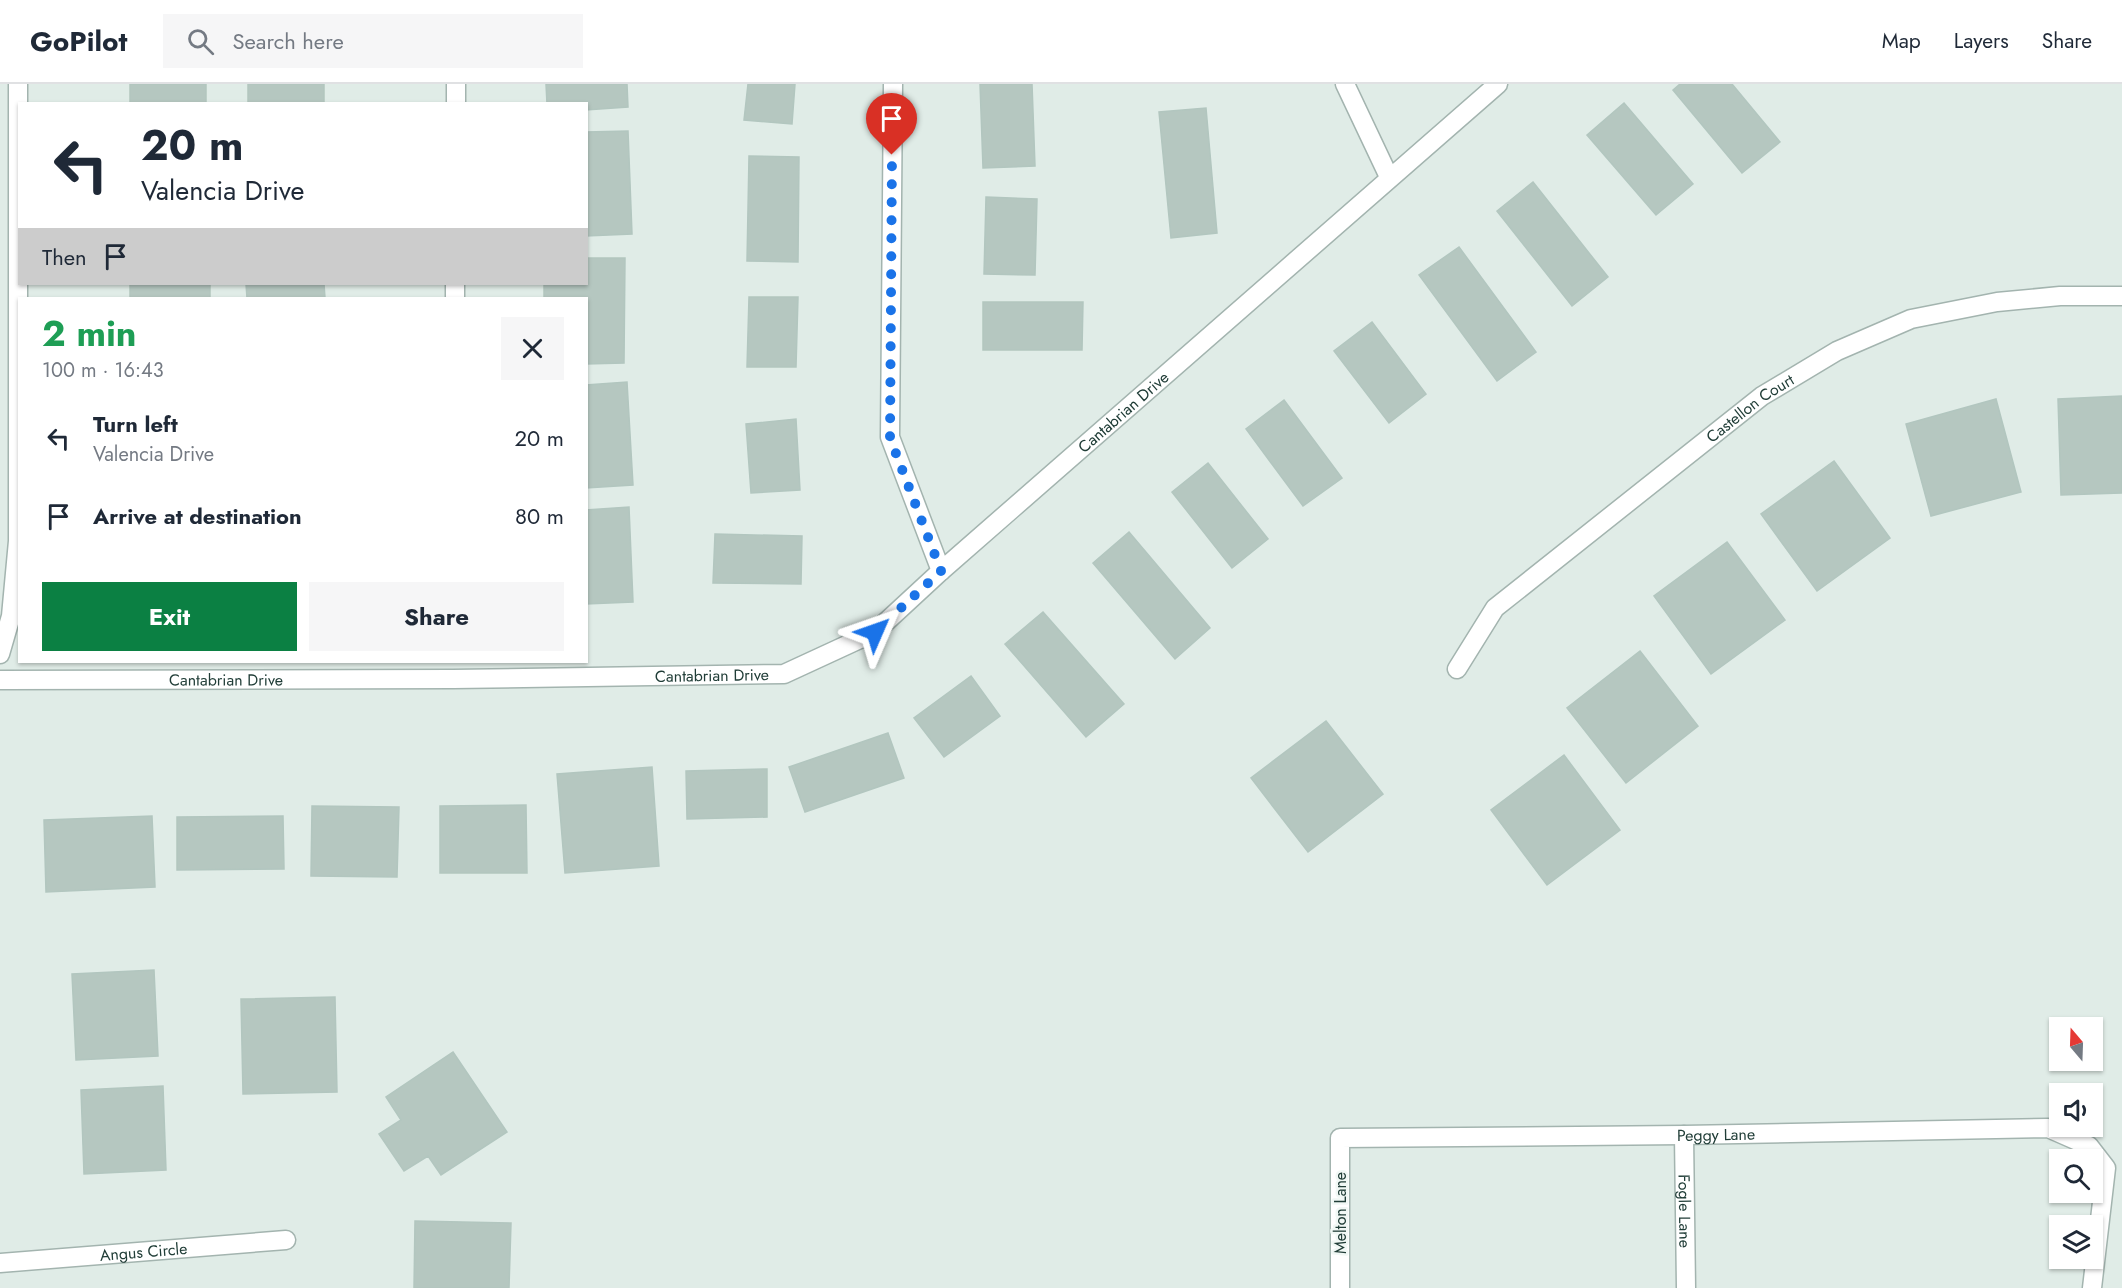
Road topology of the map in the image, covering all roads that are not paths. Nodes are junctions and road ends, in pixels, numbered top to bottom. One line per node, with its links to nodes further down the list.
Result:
1 (18, 84): 10 (street)
2 (456, 84): 6 (street)
3 (893, 84): 9 (street)
4 (1346, 84): 7 (street)
5 (1498, 84): 7 (street, Cantabrian Drive)
6 (456, 102)
7 (1389, 177): 9 (street, Cantabrian Drive)
8 (2122, 296): 11 (street, Castellon Court)
9 (941, 571): 12 (street, Cantabrian Drive)
10 (0, 654)
11 (1457, 669)
12 (453, 670): 13 (street, Cantabrian Drive)
13 (0, 680)
14 (1684, 1135): 15 (street, Peggy Lane); 19 (street, Fogle Lane); 20 (street, Peggy Lane)
15 (1340, 1138): 18 (street, Melton Lane)
16 (286, 1240): 17 (street, Angus Circle)
17 (0, 1263)
18 (1341, 1288)
19 (1686, 1288)
20 (2092, 1288)

